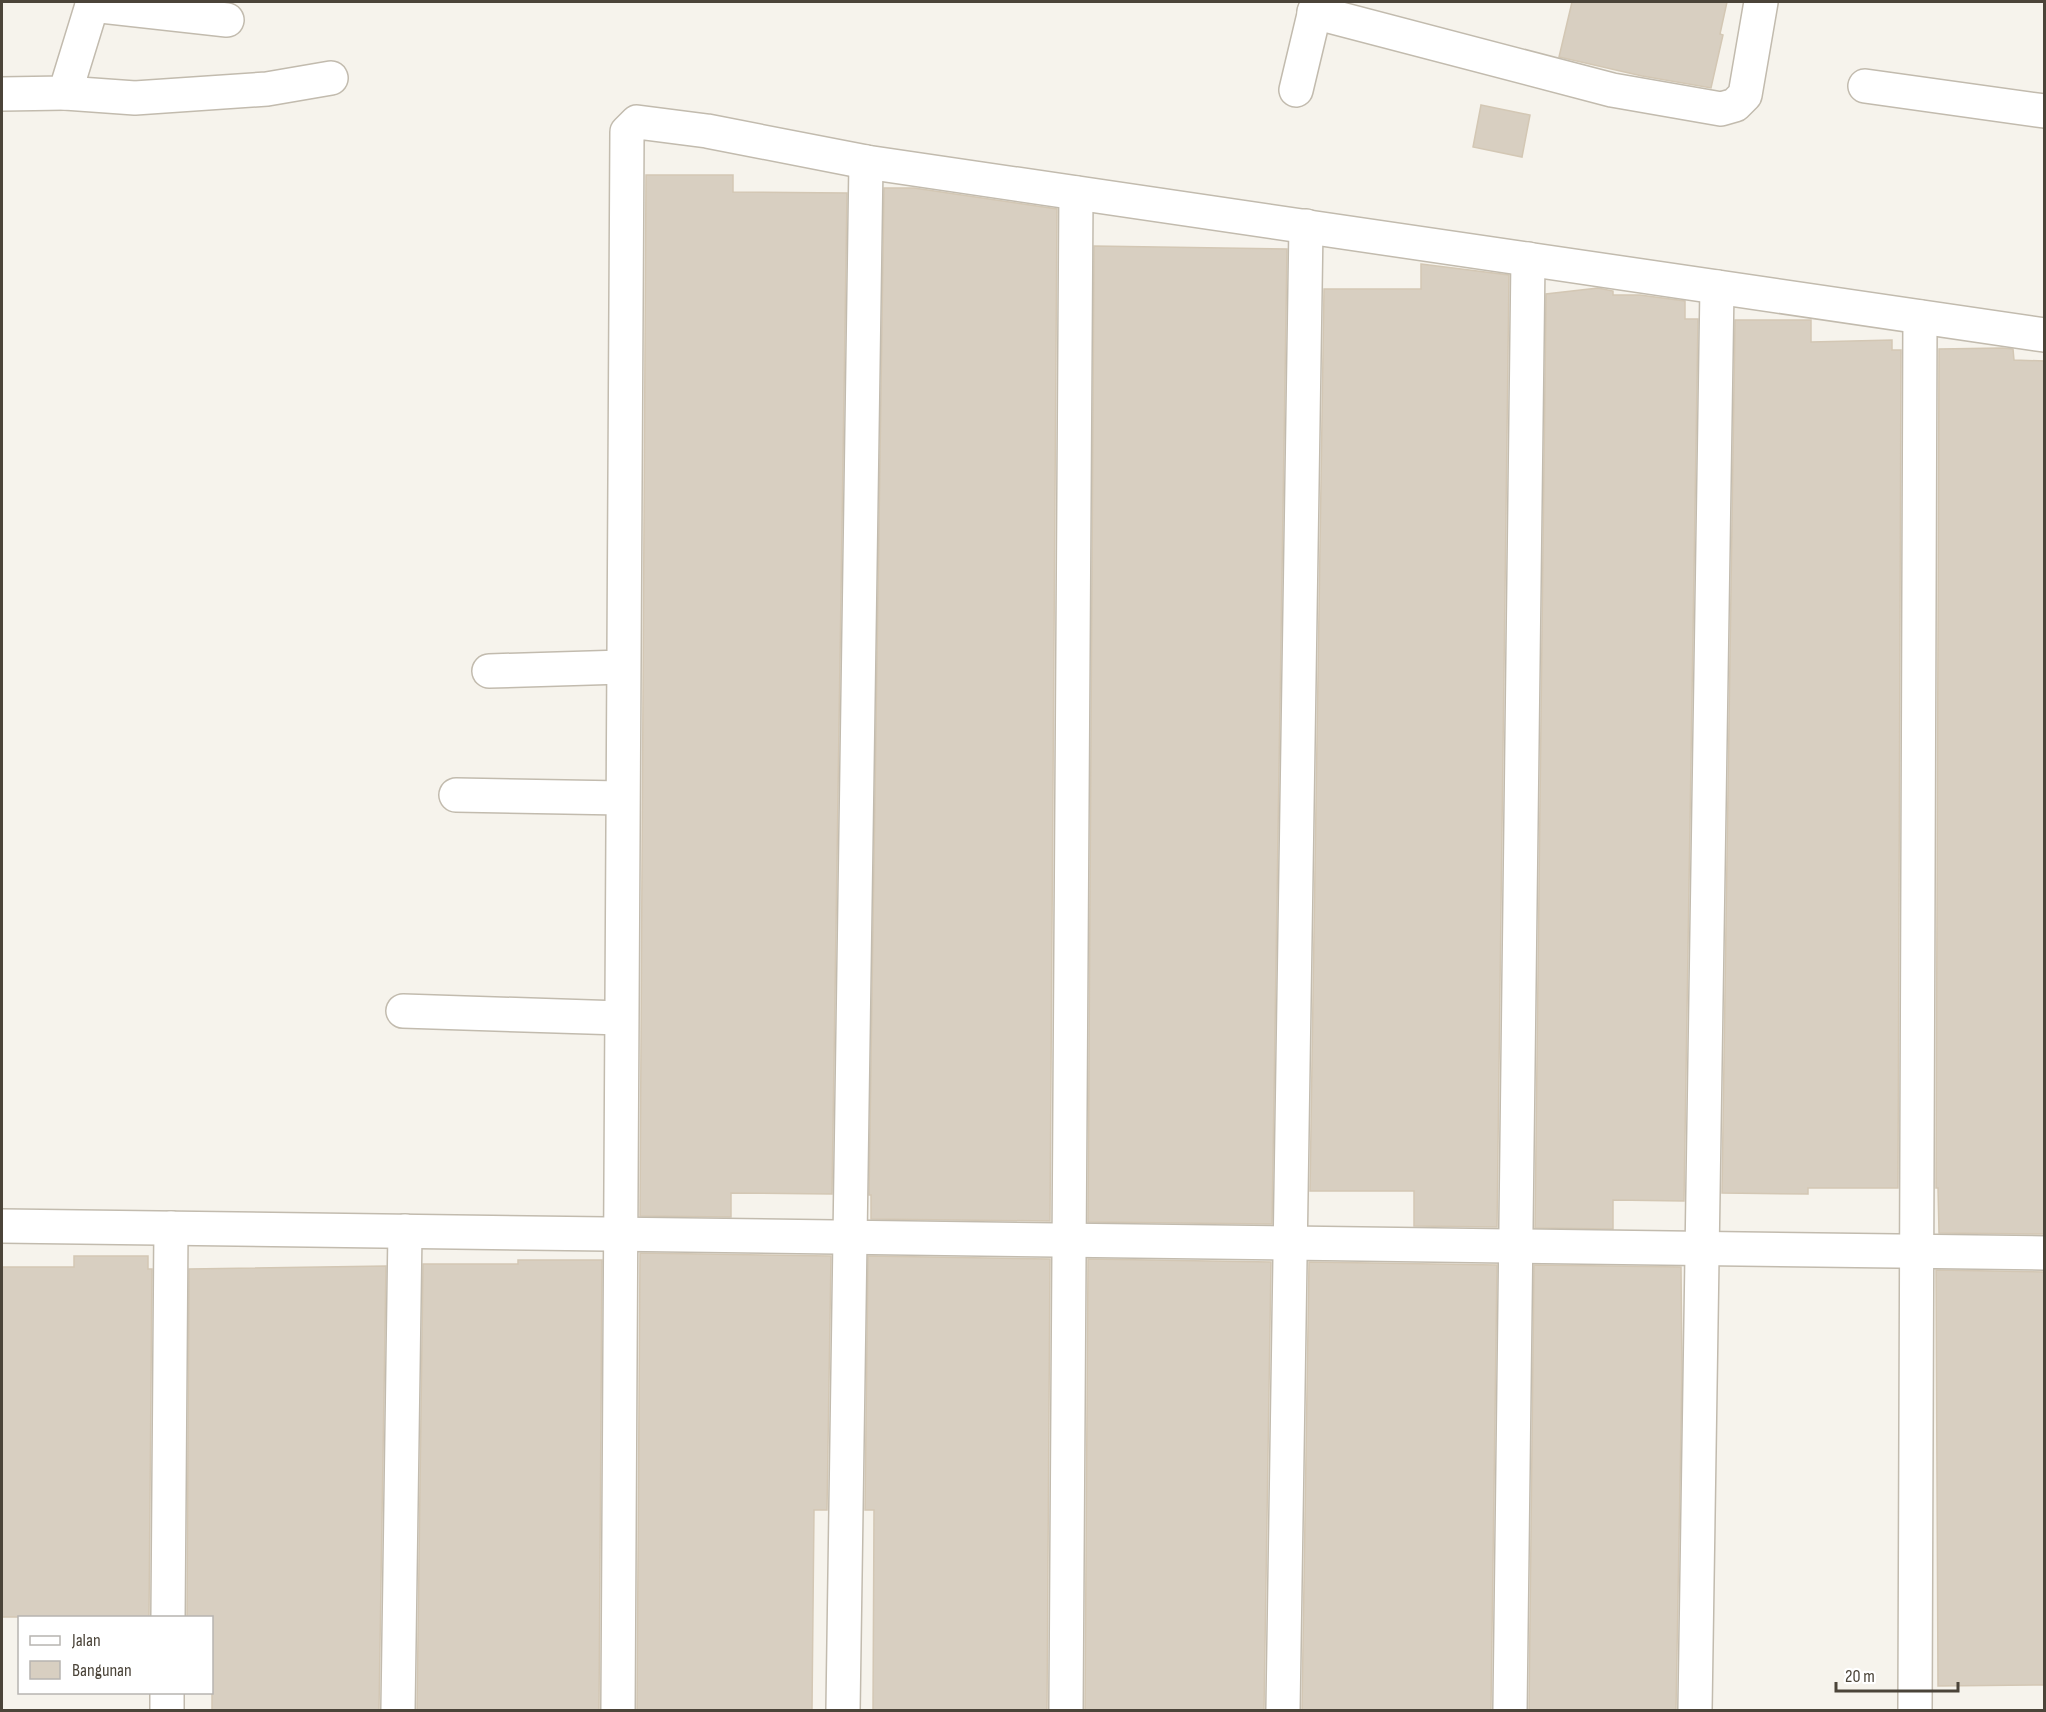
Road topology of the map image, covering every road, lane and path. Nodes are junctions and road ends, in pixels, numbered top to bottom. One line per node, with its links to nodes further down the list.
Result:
1 (1761, 2): 3 (street)
2 (92, 3): 4 (street); 9 (street)
3 (1315, 7): 7 (street)
4 (227, 20)
5 (331, 78): 9 (street)
6 (1865, 86): 10 (street)
7 (1296, 90)
8 (2, 93): 9 (street)
9 (65, 93)
10 (2044, 111)
11 (866, 162): 12 (street); 18 (street); 28 (street)
12 (1076, 193): 13 (street); 29 (street)
13 (1306, 226): 14 (street); 30 (street)
14 (1528, 259): 15 (street); 31 (street)
15 (1717, 287): 16 (street); 32 (street)
16 (1920, 316): 17 (street); 33 (street)
17 (2044, 335)
18 (623, 667): 19 (street); 21 (street)
19 (489, 672)
20 (456, 795): 21 (street)
21 (622, 798): 23 (street)
22 (403, 1011): 23 (street)
23 (621, 1018): 27 (street)
24 (2, 1226): 25 (street)
25 (171, 1228): 26 (street); 35 (street)
26 (405, 1231): 27 (street); 38 (street)
27 (620, 1234): 28 (street); 39 (street)
28 (850, 1237): 29 (street); 40 (street)
29 (1070, 1240): 30 (street); 41 (street)
30 (1290, 1243): 31 (street); 42 (street)
31 (1516, 1246): 32 (street); 43 (street)
32 (1701, 1248): 33 (street); 44 (street)
33 (1917, 1252): 34 (street); 45 (street)
34 (2044, 1253)
35 (168, 1616)
36 (167, 1694): 37 (street)
37 (167, 1710)
38 (398, 1710)
39 (618, 1710)
40 (843, 1710)
41 (1065, 1710)
42 (1283, 1710)
43 (1510, 1710)
44 (1695, 1710)
45 (1915, 1710)

